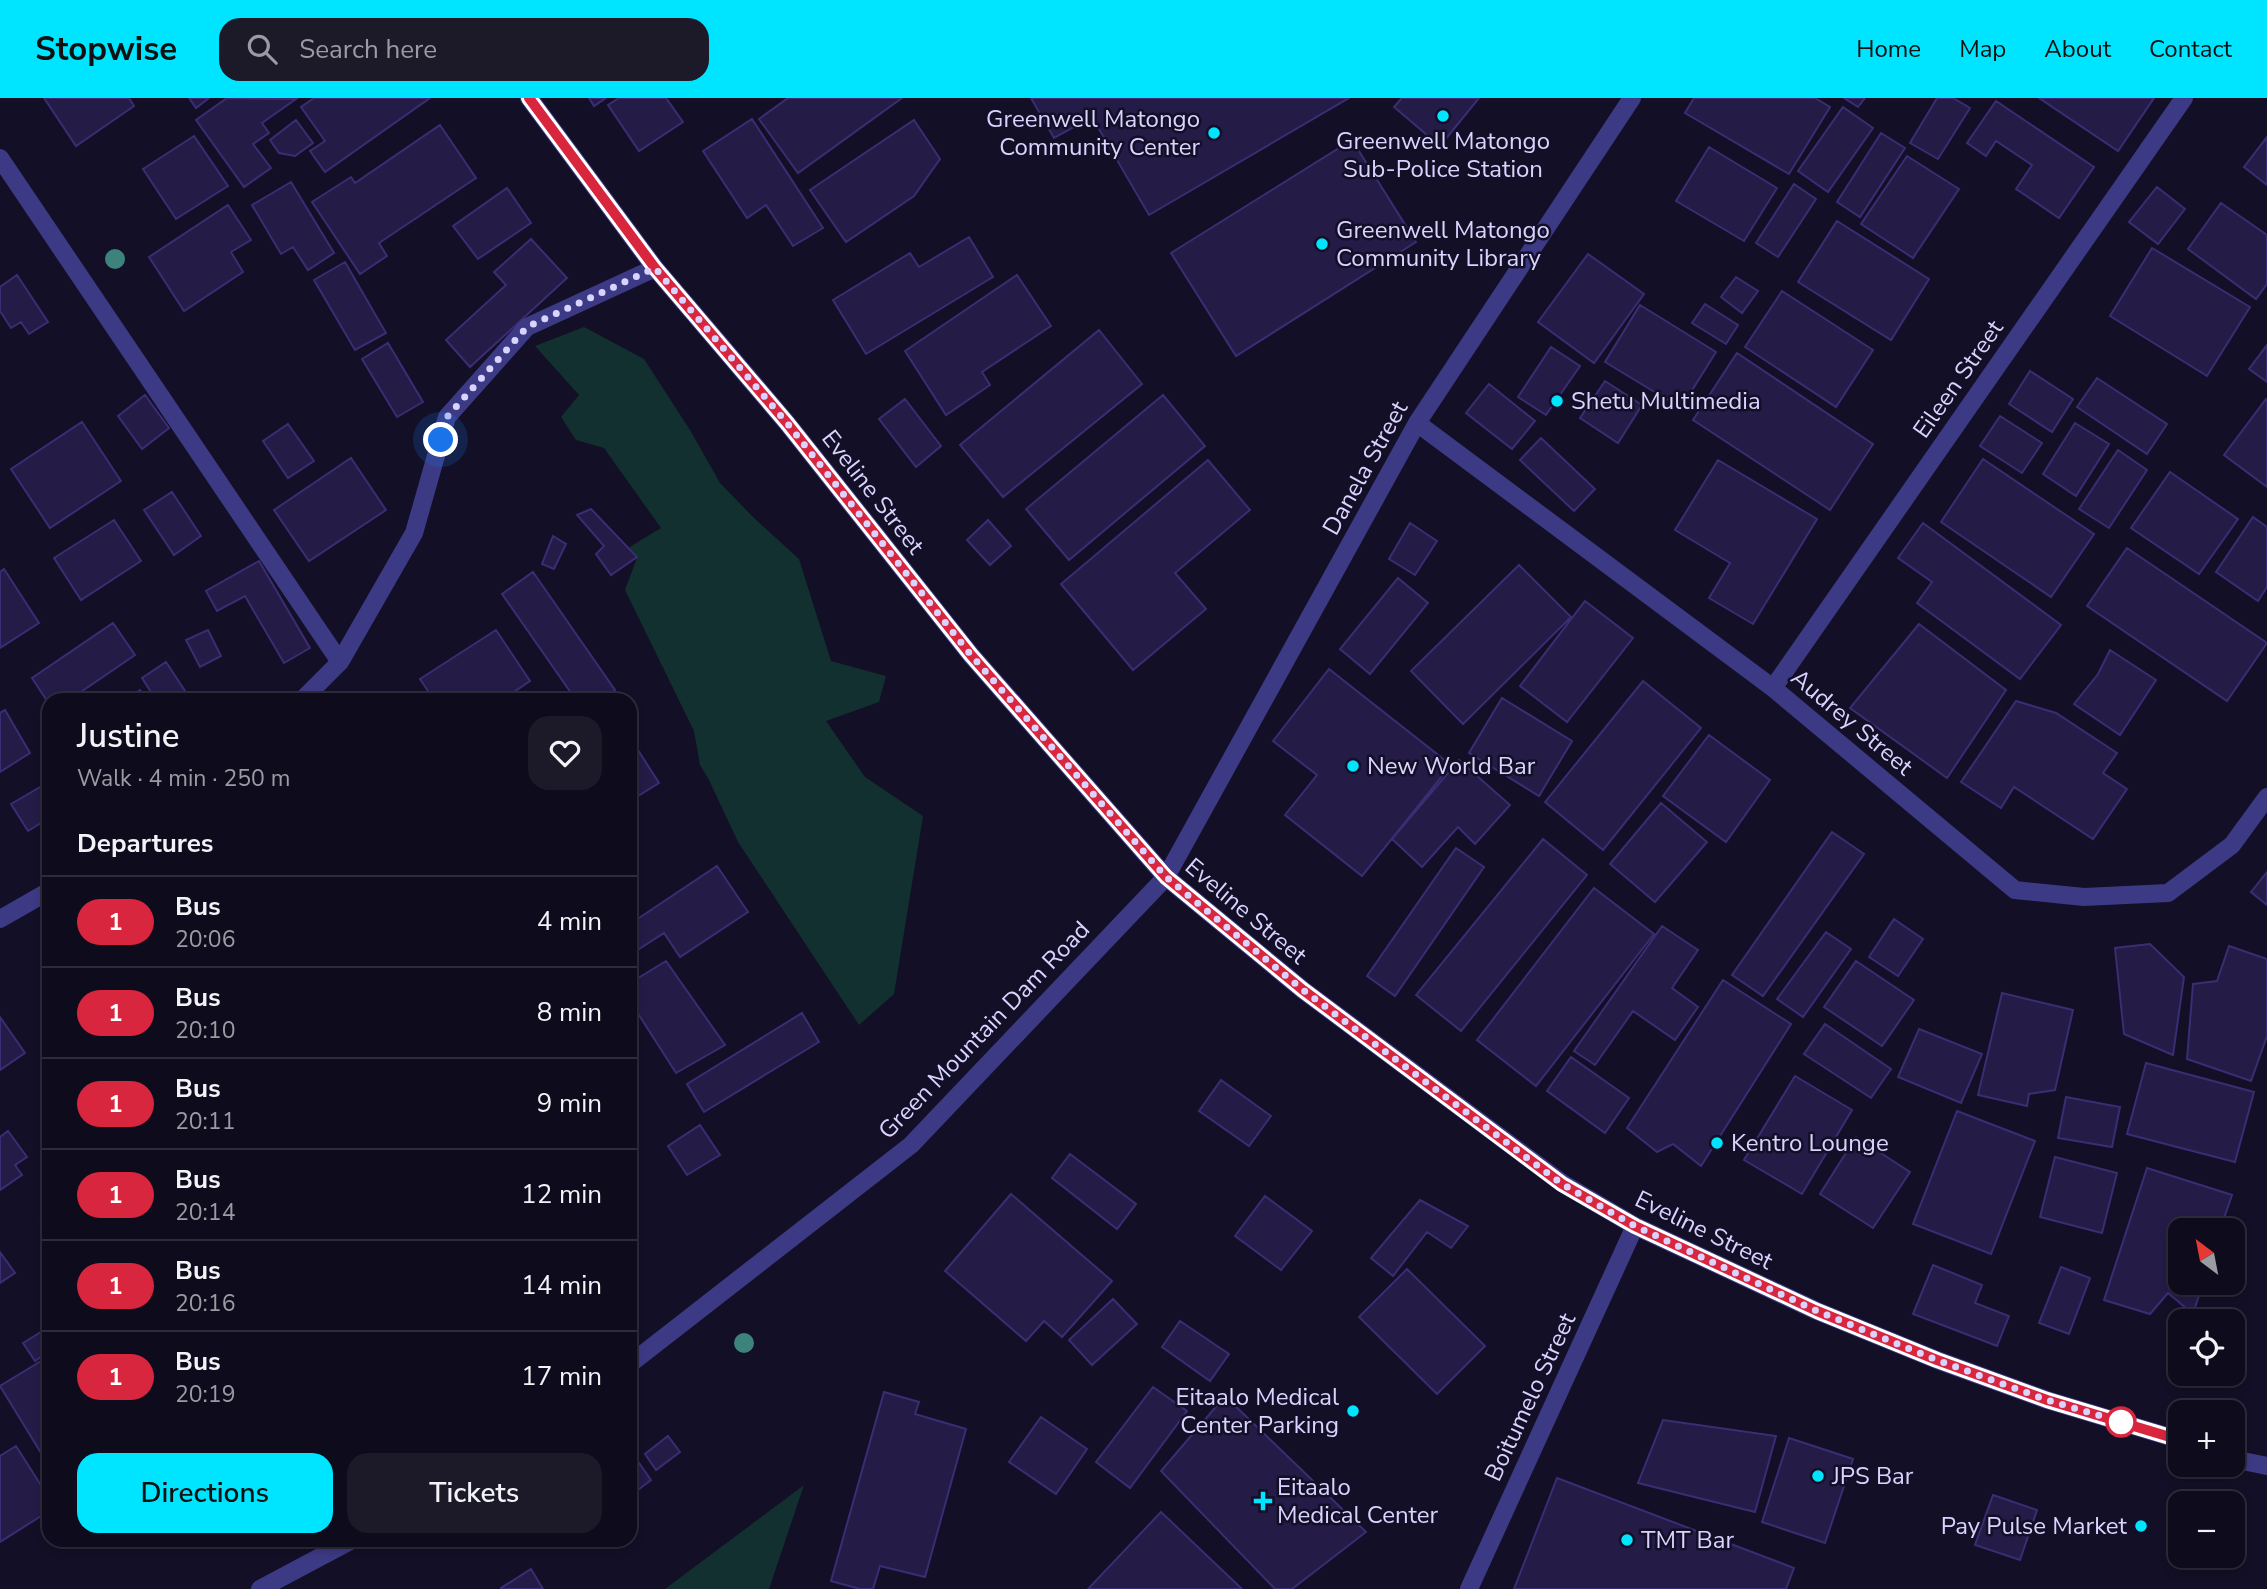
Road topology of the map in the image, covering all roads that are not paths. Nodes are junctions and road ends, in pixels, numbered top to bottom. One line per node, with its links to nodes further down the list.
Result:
1 (529, 98): 5 (street, Eveline Street)
2 (1632, 98): 6 (street, Danela Street)
3 (2184, 98): 8 (street, Eileen Street)
4 (0, 158): 7 (street)
5 (655, 268): 7 (street); 11 (street, Eveline Street)
6 (1417, 423): 8 (street, Audrey Street); 11 (street, Danela Street)
7 (340, 662): 9 (street)
8 (1773, 688): 10 (street, Audrey Street)
9 (309, 693)
10 (2267, 797)
11 (1166, 877): 14 (street, Eveline Street); 15 (street, Green Mountain Dam Road)
12 (42, 895): 13 (street)
13 (0, 919)
14 (1635, 1226): 16 (street, Eveline Street); 21 (street, Boitumelo Street)
15 (637, 1359)
16 (2168, 1436)
17 (2245, 1461): 18 (street)
18 (2267, 1466)
19 (339, 1547): 20 (street)
20 (260, 1589)
21 (1469, 1589)

